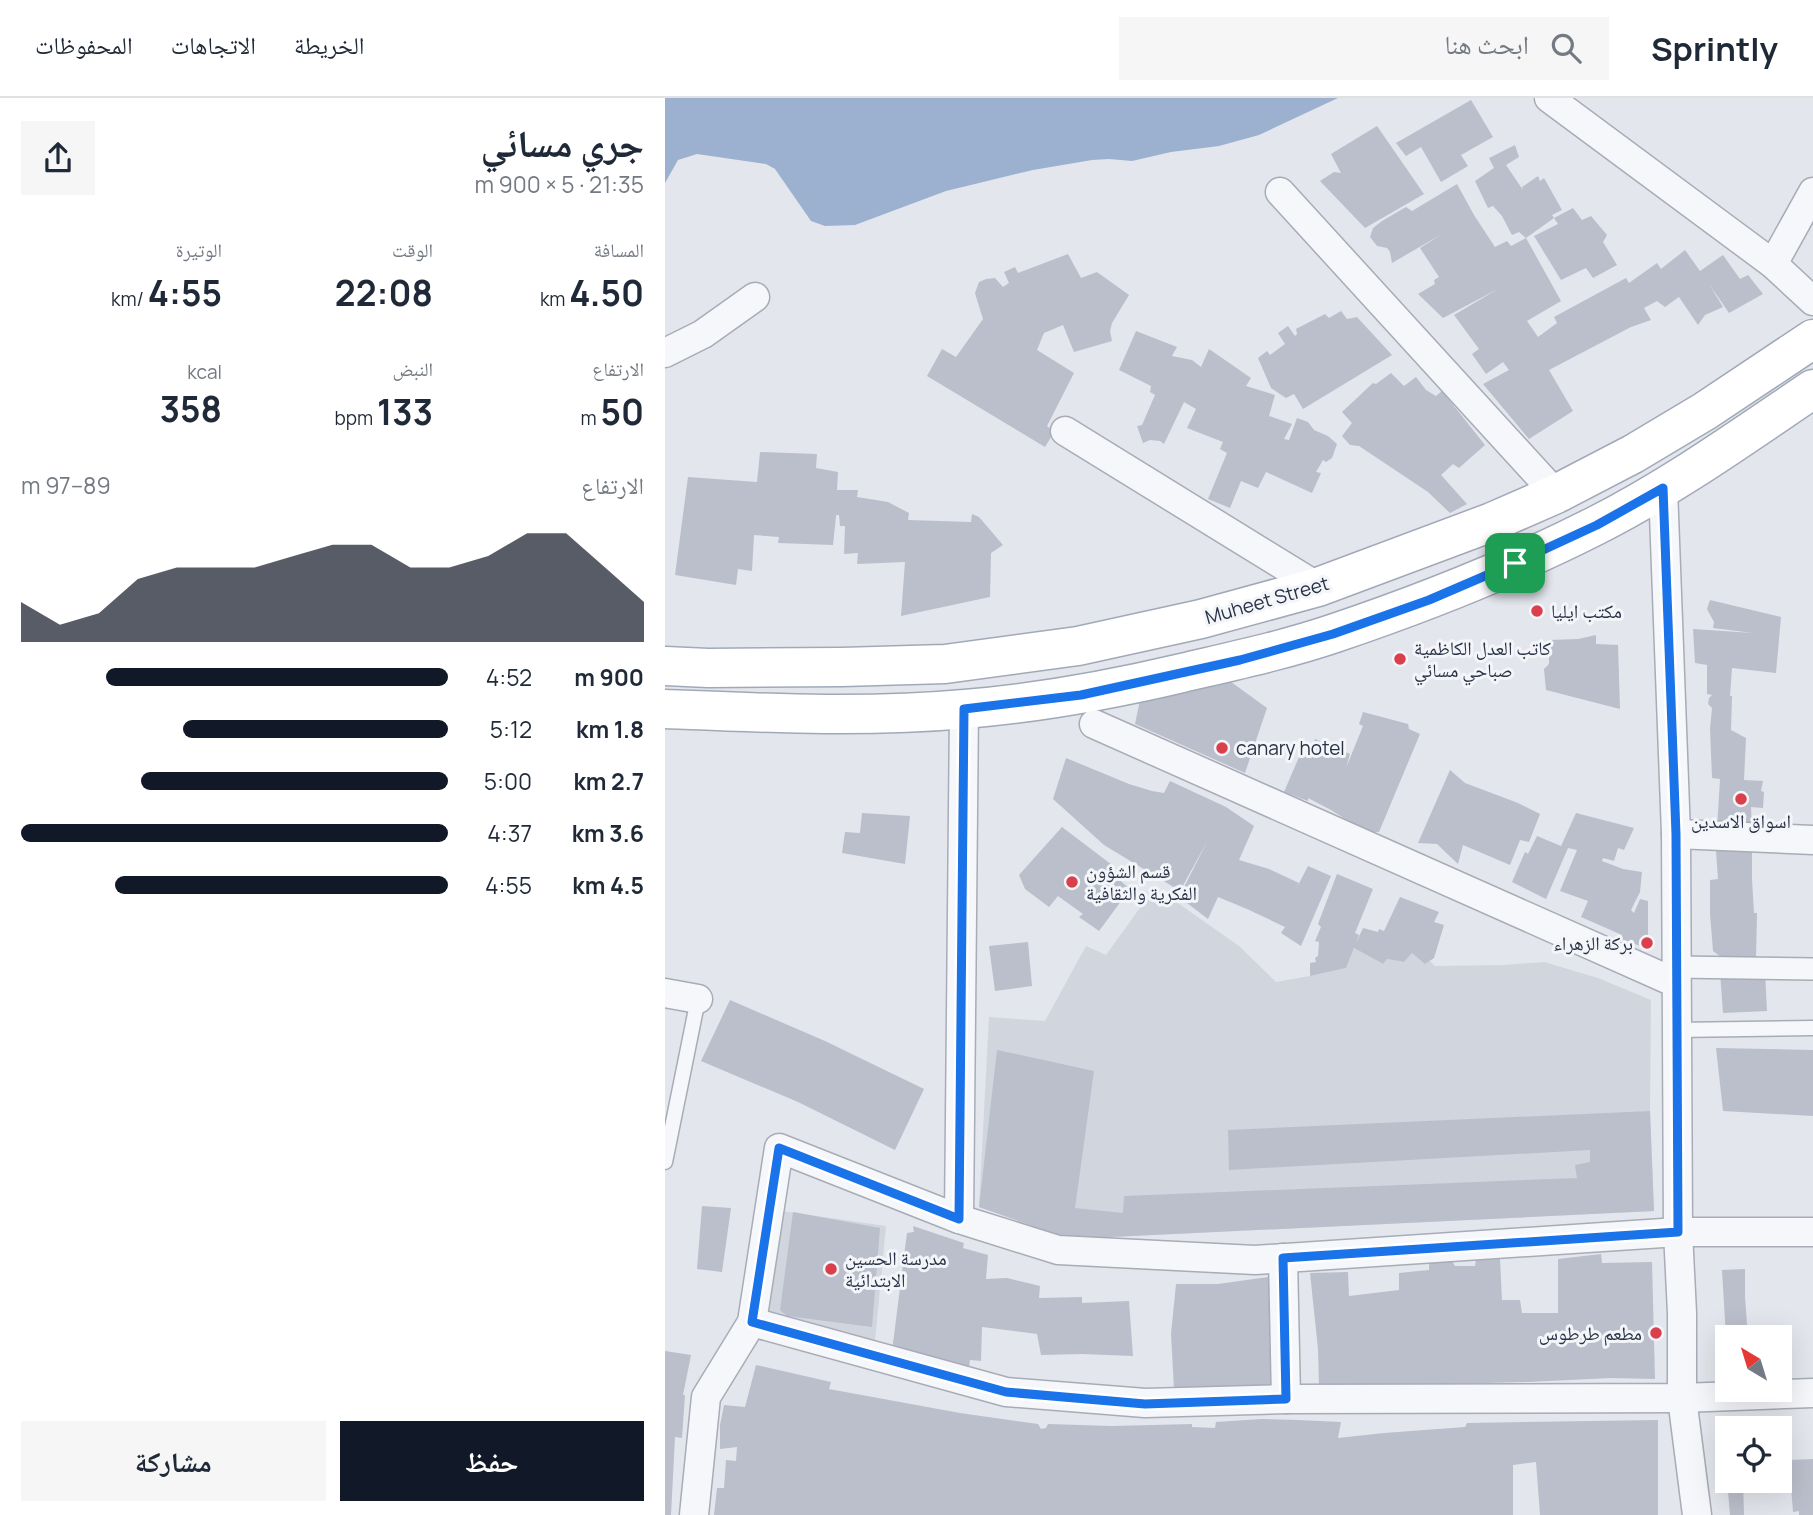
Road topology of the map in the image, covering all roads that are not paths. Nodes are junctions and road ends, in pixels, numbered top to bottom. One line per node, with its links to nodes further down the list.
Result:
1 (1549, 98): 4 (street)
2 (1280, 192): 12 (street)
3 (1813, 192): 4 (street)
4 (1773, 264): 6 (street)
5 (755, 297): 8 (street)
6 (1813, 301)
7 (1813, 339): 12 (main road, Muheet Street)
8 (665, 352)
9 (1813, 389): 11 (main road)
10 (1065, 431): 13 (street)
11 (1663, 488): 16 (main road); 18 (street)
12 (1556, 494): 13 (main road, Muheet Street)
13 (1318, 587): 14 (main road, Muheet Street)
14 (665, 666)
15 (665, 709): 16 (main road)
16 (964, 709): 27 (street)
17 (1094, 724): 21 (street)
18 (1676, 834): 19 (street); 21 (street)
19 (1813, 840)
20 (1813, 969): 21 (street)
21 (1677, 975): 25 (street)
22 (665, 993): 23 (street)
23 (698, 999): 26 (lane)
24 (1813, 1028): 25 (lane)
25 (1677, 1030): 28 (street)
26 (665, 1162)
27 (959, 1219): 30 (street); 31 (street)
28 (1678, 1232): 29 (street); 30 (street); 33 (street)
29 (1813, 1232)
30 (1283, 1258): 34 (street)
31 (752, 1322): 34 (street); 35 (street)
32 (1813, 1393): 33 (street)
33 (1682, 1398): 34 (street); 36 (street)
34 (1286, 1399)
35 (694, 1515)
36 (1697, 1515)

